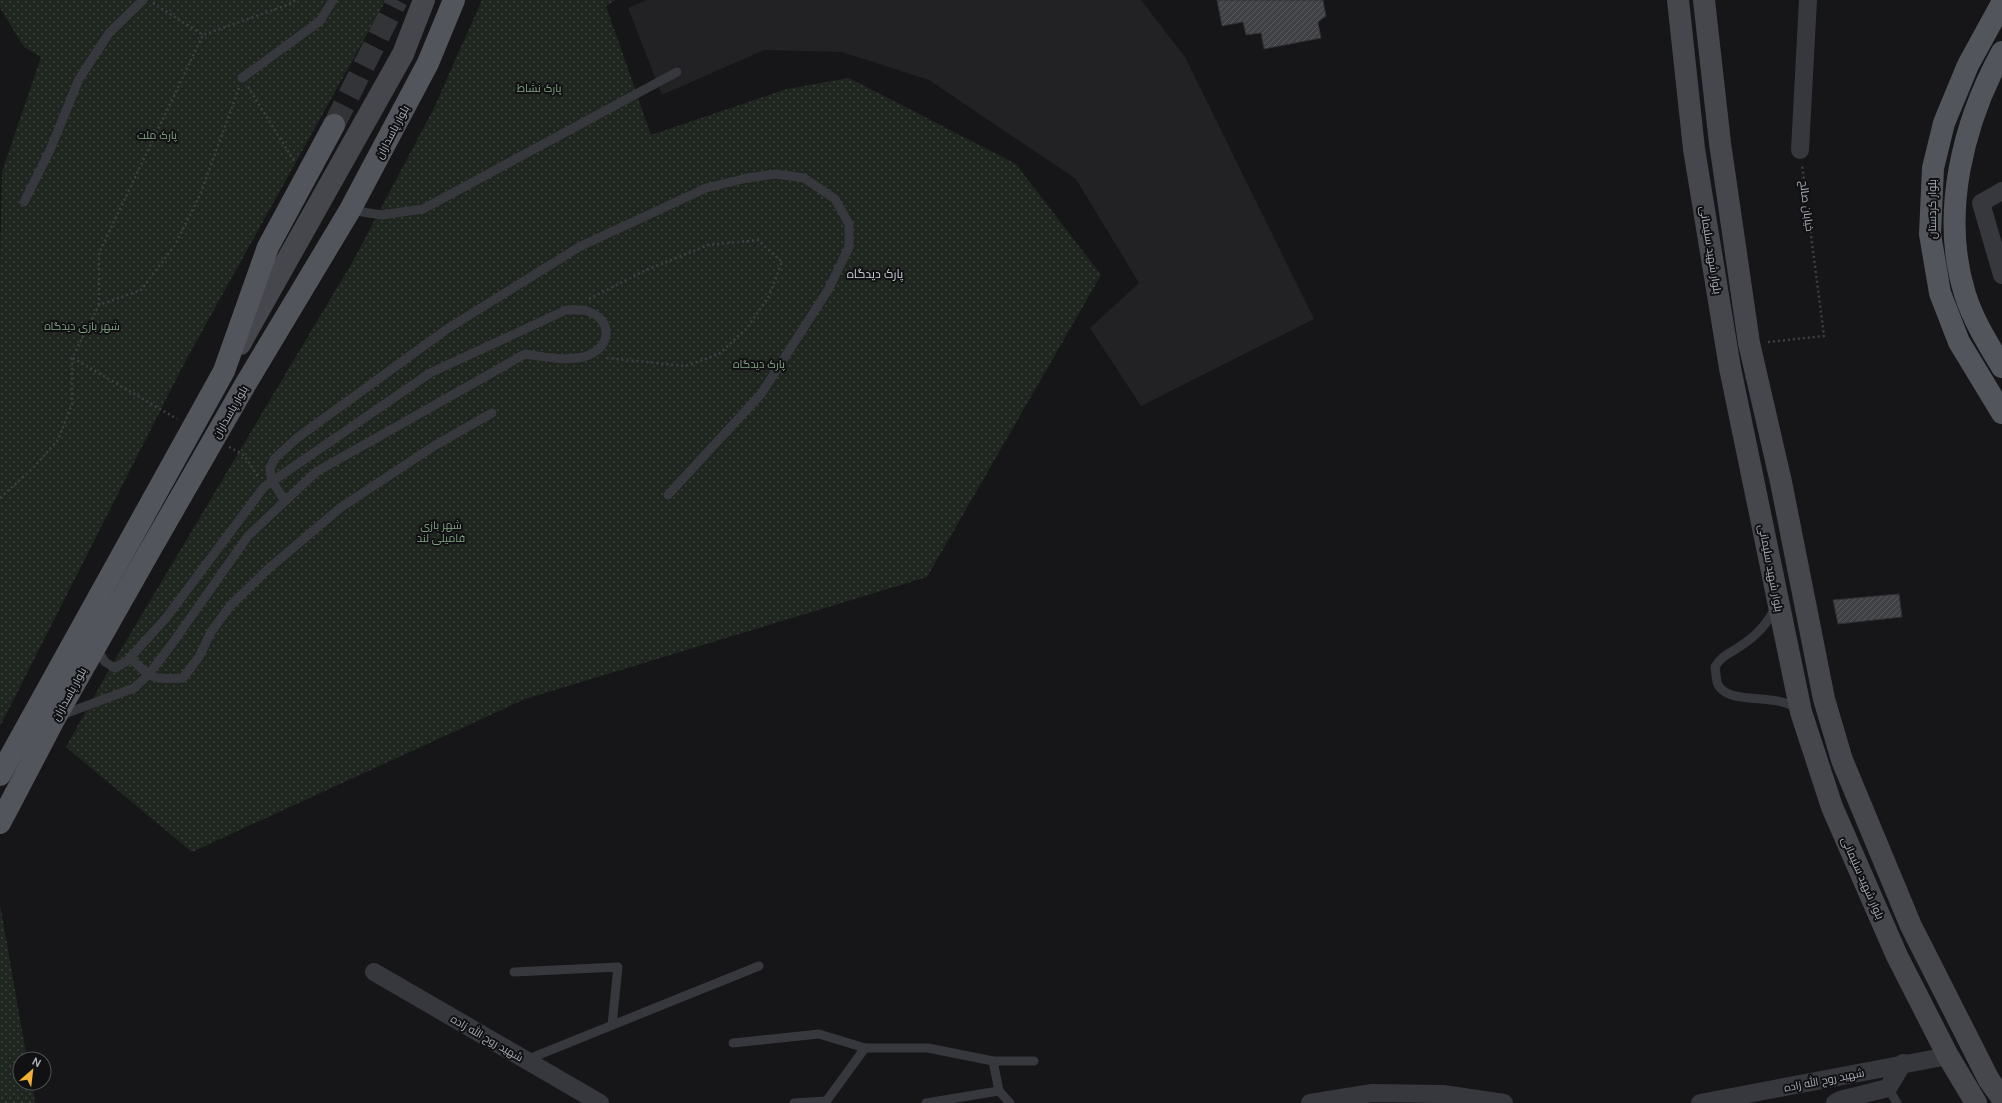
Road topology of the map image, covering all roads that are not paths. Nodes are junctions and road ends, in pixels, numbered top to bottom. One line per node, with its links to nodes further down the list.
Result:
1 (143, 0): 15 (lane)
2 (332, 0): 11 (lane)
3 (424, 0): 19 (main road, بلوار پاسداران)
4 (454, 0): 16 (main road, بلوار پاسداران)
5 (1678, 0): 23 (main road, بلوار شهید سلیمانی)
6 (1704, 0): 22 (main road)
7 (1808, 0): 13 (street)
8 (2002, 3): 20 (main road, بلوار کردستان)
9 (2002, 52): 18 (main road, بلوار کردستان)
10 (677, 72): 16 (lane)
11 (242, 78)
12 (334, 126): 19 (main road)
13 (1800, 150)
14 (2002, 191): 17 (street)
15 (24, 202)
16 (350, 210): 28 (main road, بلوار پاسداران)
17 (2002, 275)
18 (2002, 367)
19 (224, 371): 33 (main road, بلوار پاسداران)
20 (2002, 413)
21 (492, 414): 30 (lane)
22 (1774, 456): 23 (main road); 50 (main road)
23 (1750, 462): 27 (main road, بلوار شهید سلیمانی)
24 (272, 481): 25 (lane); 26 (lane); 26 (lane); 29 (lane)
25 (668, 495)
26 (285, 501): 30 (lane)
27 (1778, 603): 31 (main road, بلوار شهید سلیمانی); 31 (lane)
28 (96, 647): 29 (lane); 32 (main road, بلوار پاسداران)
29 (130, 658): 30 (lane)
30 (148, 675): 32 (lane)
31 (1801, 712): 43 (main road, بلوار شهید سلیمانی)
32 (55, 718): 34 (main road, بلوار پاسداران)
33 (0, 775)
34 (18, 791): 35 (main road, بلوار پاسداران); 36 (main road)
35 (0, 823)
36 (0, 831)
37 (759, 966): 40 (lane)
38 (374, 972): 44 (street, شهید روح الله زاده)
39 (514, 972): 40 (lane)
40 (612, 1025): 44 (lane)
41 (733, 1043): 42 (lane)
42 (865, 1048): 45 (lane); 51 (lane)
43 (1948, 1056): 47 (street, شهید روح الله زاده); 61 (main road, بلوار شهید سلیمانی)
44 (526, 1060): 52 (street, شهید روح الله زاده)
45 (993, 1060): 46 (lane); 49 (lane)
46 (1034, 1061)
47 (1903, 1063): 48 (street); 58 (street, شهید روح الله زاده)
48 (1888, 1088): 59 (street); 60 (lane)
49 (999, 1090): 54 (lane); 55 (lane)
50 (2002, 1098)
51 (826, 1102): 53 (lane)
52 (600, 1103)
53 (794, 1103)
54 (926, 1103)
55 (1010, 1103)
56 (1310, 1103): 57 (street)
57 (1504, 1103)
58 (1700, 1103)
59 (1835, 1103)
60 (1897, 1103)
61 (1976, 1103)

